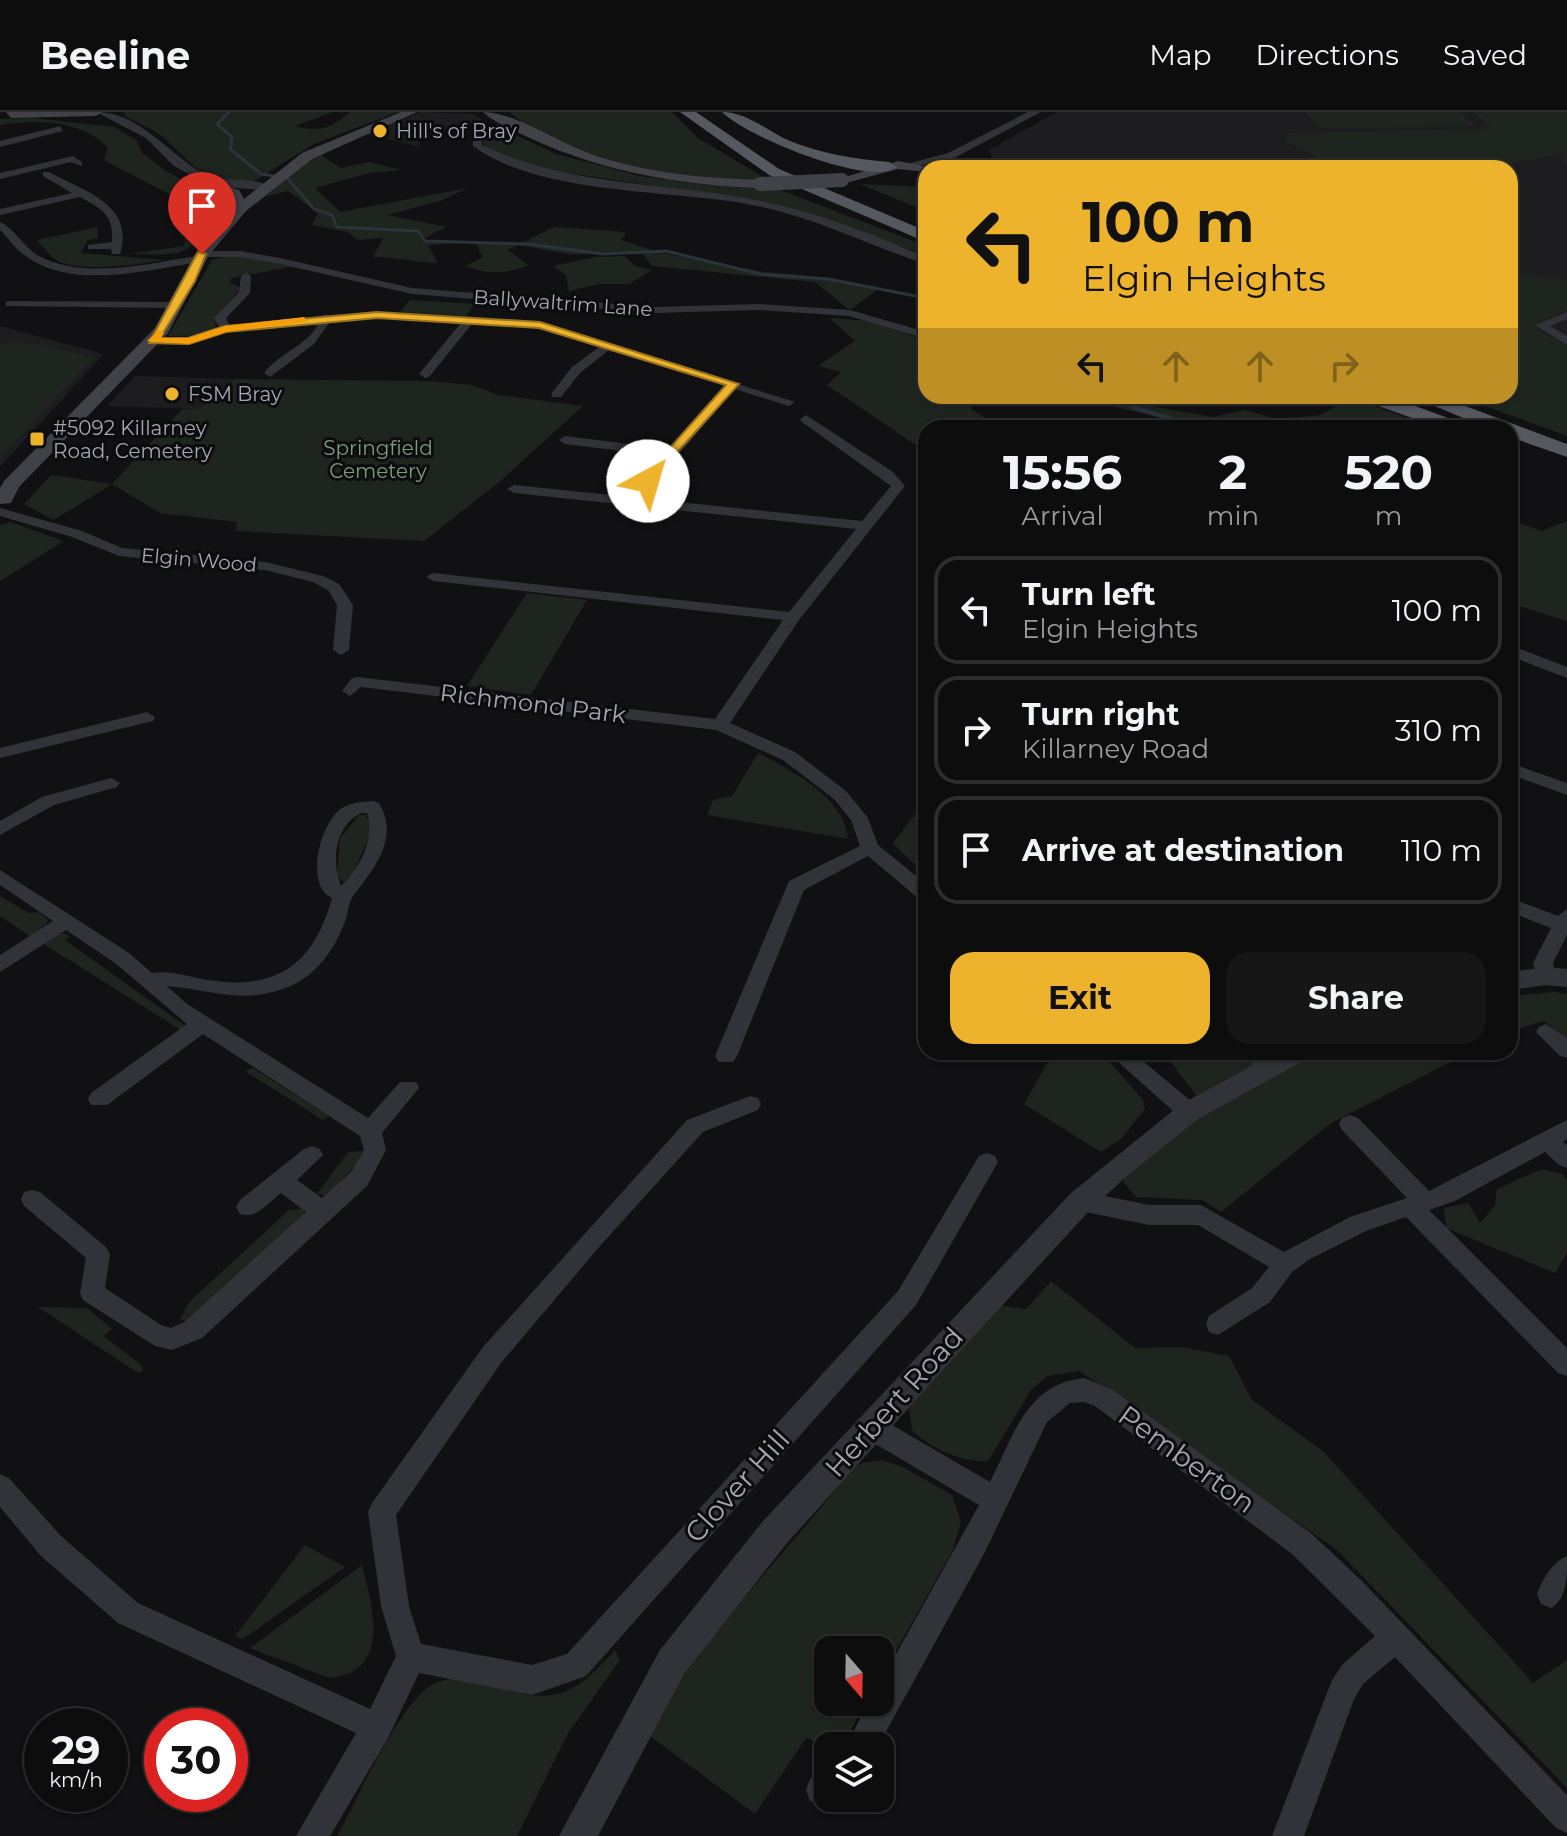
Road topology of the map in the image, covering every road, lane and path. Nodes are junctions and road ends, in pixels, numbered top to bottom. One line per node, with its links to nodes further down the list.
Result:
1 (57, 112): 2 (main road); 9 (main road)
2 (98, 112): 24 (street)
3 (411, 112): 22 (main road)
4 (489, 112): 10 (main road)
5 (687, 112): 30 (highway)
6 (713, 112): 28 (highway)
7 (729, 112): 21 (highway)
8 (1036, 112): 13 (street)
9 (11, 114)
10 (506, 118): 21 (main road, bridge); 34 (street)
11 (60, 129): 12 (street)
12 (0, 144)
13 (952, 155): 14 (street); 15 (street)
14 (930, 160)
15 (946, 160)
16 (918, 163): 18 (street)
17 (79, 164): 20 (street)
18 (909, 165): 19 (main road); 21 (main road)
19 (918, 166)
20 (0, 176)
21 (886, 176)
22 (272, 181): 24 (street); 26 (main road)
23 (33, 182): 25 (street)
24 (214, 184): 26 (main road)
25 (83, 193): 27 (street); 32 (street)
26 (243, 207): 33 (main road)
27 (0, 212)
28 (918, 218)
29 (0, 225): 31 (street, Ballywaltrim Lane)
30 (918, 234)
31 (6, 236): 33 (street, Ballywaltrim Lane)
32 (92, 247)
33 (200, 256): 37 (main road); 42 (street, Ballywaltrim Lane)
34 (918, 258)
35 (246, 276): 41 (street)
36 (10, 304): 37 (street)
37 (175, 305): 43 (main road)
38 (1567, 315): 44 (street)
39 (325, 317): 40 (street); 41 (street); 46 (street)
40 (469, 320): 45 (street); 47 (street)
41 (225, 329): 43 (street)
42 (918, 334)
43 (153, 341): 68 (main road)
44 (1567, 341)
45 (609, 345): 48 (street); 49 (street)
46 (270, 373)
47 (425, 374)
48 (733, 384): 50 (street); 64 (street)
49 (557, 394)
50 (789, 402)
51 (1390, 404): 56 (highway)
52 (1404, 404): 57 (highway)
53 (1444, 404): 58 (highway)
54 (1450, 404): 59 (highway)
55 (806, 419): 69 (street)
56 (1434, 420)
57 (1447, 420)
58 (1490, 420)
59 (1491, 420)
60 (1518, 431): 63 (highway)
61 (565, 440): 64 (street)
62 (1518, 450): 65 (highway)
63 (1567, 451)
64 (671, 453): 66 (street)
65 (1561, 469)
66 (648, 481)
67 (514, 489): 69 (street)
68 (1, 505): 72 (street, Elgin Wood)
69 (865, 526): 71 (street)
70 (433, 577): 71 (street)
71 (793, 617): 77 (street)
72 (341, 650)
73 (1518, 653): 74 (street)
74 (1567, 673)
75 (350, 691): 77 (street, Richmond Park)
76 (147, 717): 78 (street)
77 (720, 725): 83 (street, Richmond Park)
78 (0, 753)
79 (1518, 771): 81 (street)
80 (111, 783): 82 (street)
81 (1567, 789)
82 (0, 829)
83 (870, 848): 85 (street, Richmond Park); 97 (street)
84 (0, 876): 89 (street)
85 (918, 887)
86 (343, 894): 93 (street)
87 (1518, 907): 88 (street)
88 (1564, 920): 91 (street)
89 (66, 921): 90 (street); 93 (street)
90 (0, 965)
91 (1556, 977): 92 (street)
92 (1518, 980)
93 (151, 981): 94 (street)
94 (203, 1023): 101 (street); 105 (street)
95 (1546, 1032): 96 (street)
96 (1567, 1050)
97 (726, 1056)
98 (1127, 1060): 103 (street)
99 (1261, 1060): 103 (street, Herbert Road)
100 (408, 1088): 105 (street)
101 (99, 1099)
102 (750, 1104): 125 (street)
103 (1189, 1112): 112 (street, Herbert Road)
104 (1350, 1124): 113 (street)
105 (370, 1131): 115 (street)
106 (1557, 1135): 108 (street); 113 (street)
107 (312, 1155): 110 (street)
108 (1567, 1159)
109 (987, 1162): 125 (street, Clover Hill)
110 (280, 1180): 114 (street); 115 (street)
111 (32, 1199): 115 (street)
112 (1081, 1201): 116 (street); 119 (street, Herbert Road)
113 (1418, 1204): 116 (street); 118 (street)
114 (248, 1207)
115 (323, 1212)
116 (1284, 1265): 117 (street)
117 (1218, 1324)
118 (1567, 1365)
119 (871, 1427): 121 (street); 130 (street, Herbert Road)
120 (0, 1487): 126 (street)
121 (994, 1499): 124 (street, Pemberton); 127 (street, Pemberton)
122 (1567, 1570): 123 (street)
123 (1551, 1594)
124 (1395, 1637): 128 (street, Pemberton); 131 (street)
125 (411, 1657): 126 (street)
126 (377, 1727): 129 (street)
127 (869, 1732)
128 (1567, 1817)
129 (312, 1836)
130 (578, 1836)
131 (1288, 1836)

